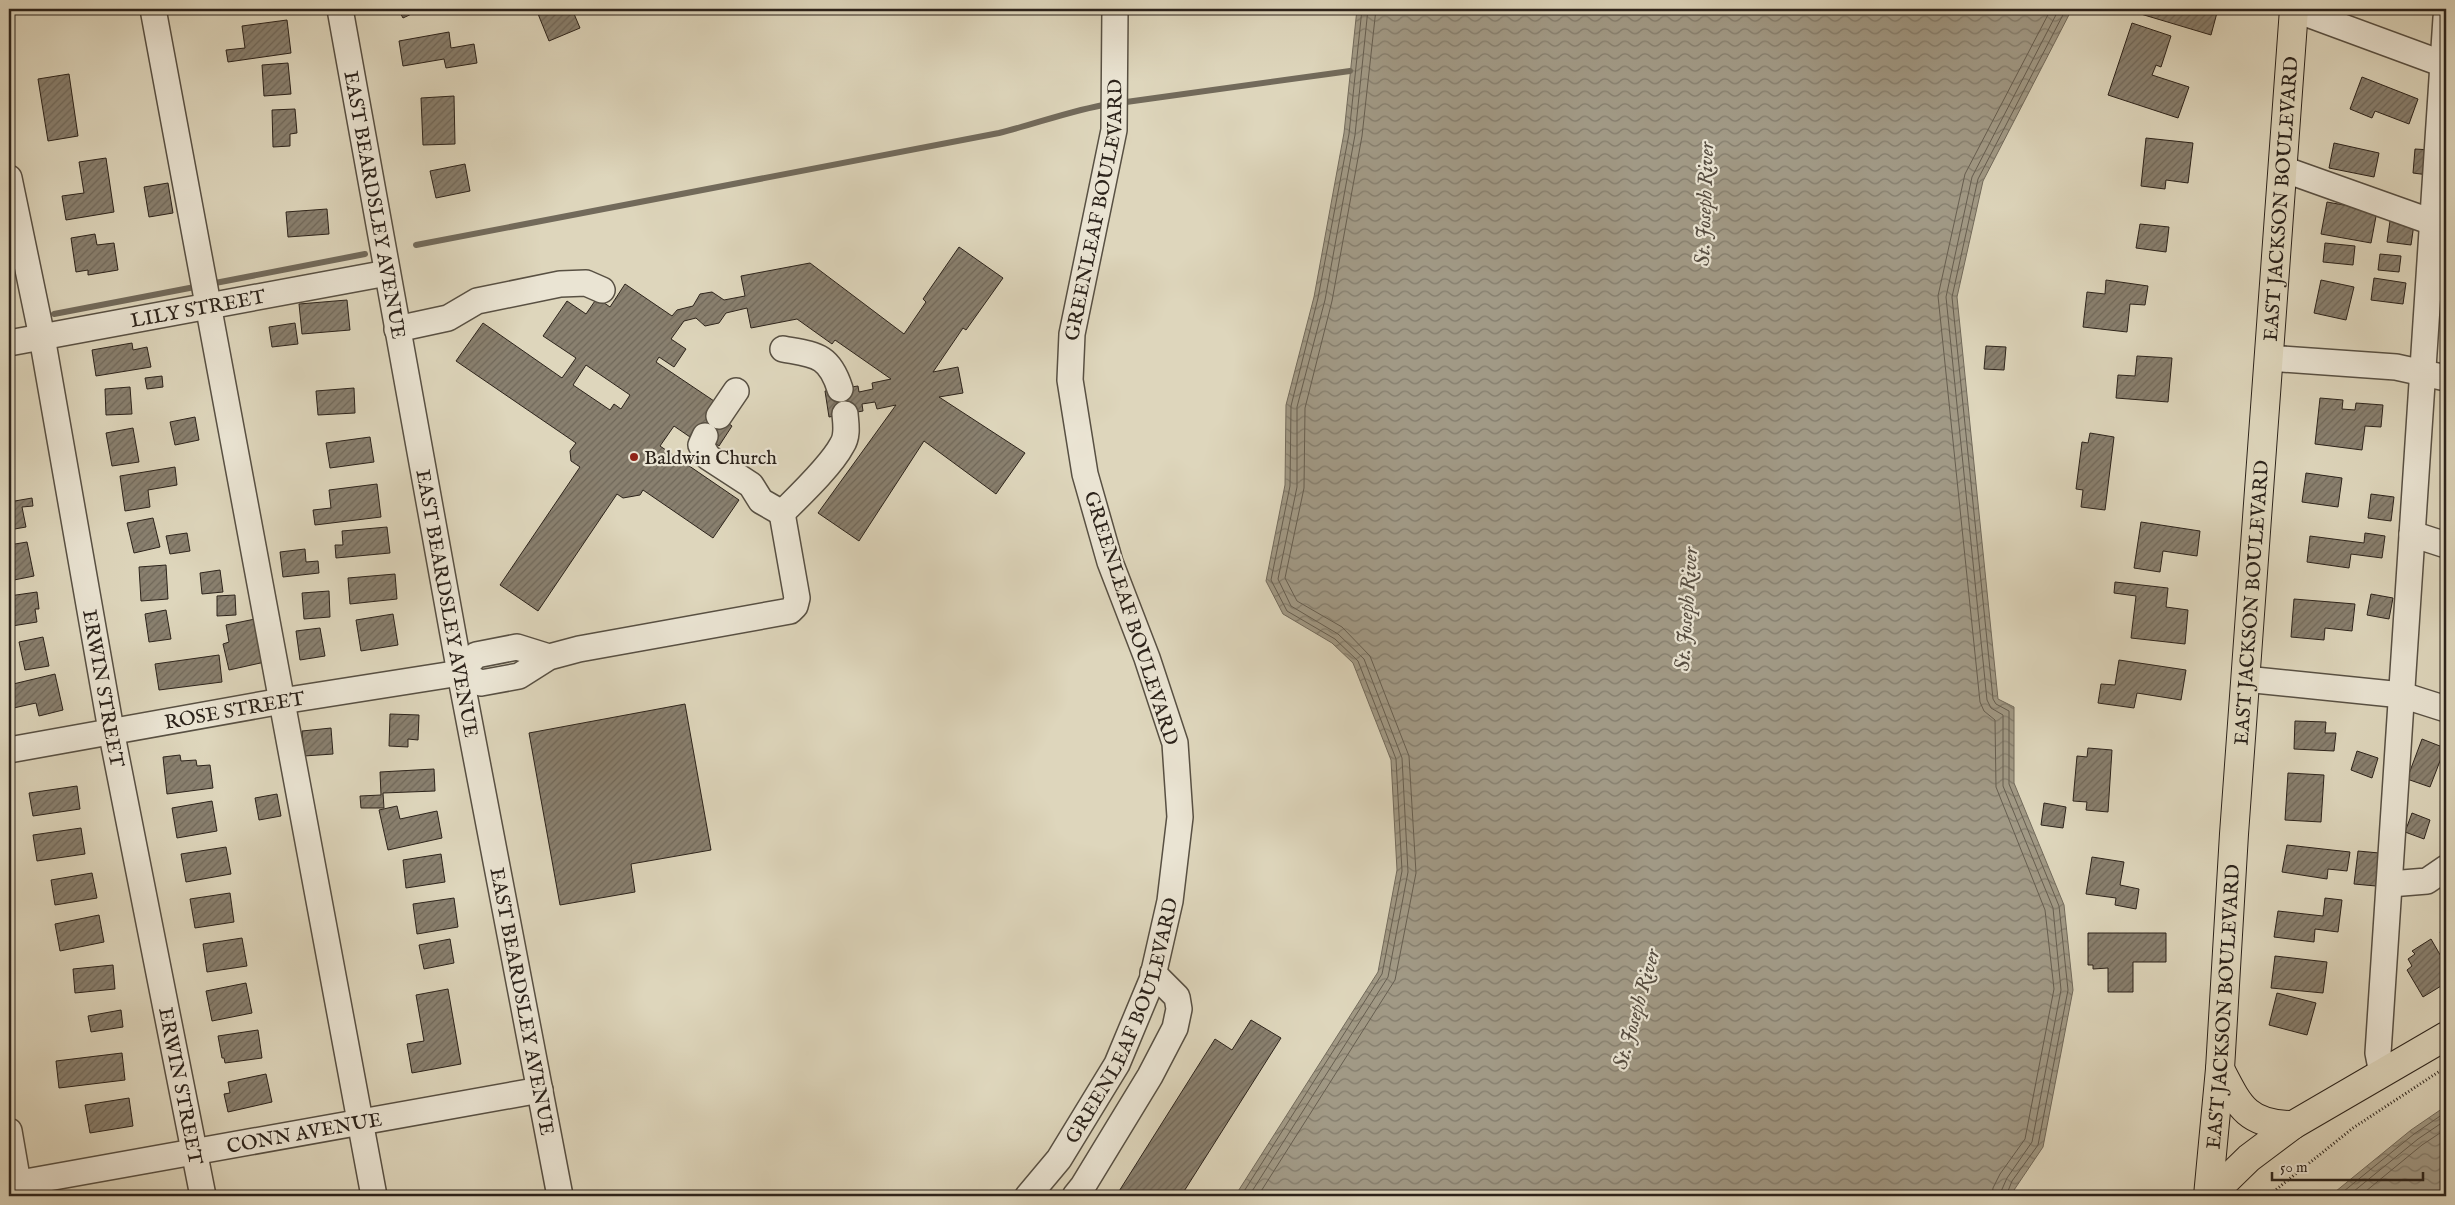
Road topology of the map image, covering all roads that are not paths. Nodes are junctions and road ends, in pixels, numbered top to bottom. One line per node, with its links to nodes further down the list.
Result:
1 (153, 9): 12 (street)
2 (340, 9): 10 (street, EAST BEARDSLEY AVENUE)
3 (1115, 9): 36 (street, GREENLEAF BOULEVARD)
4 (2294, 9): 6 (street); 7 (main road, EAST JACKSON BOULEVARD)
5 (2446, 18): 6 (street)
6 (2445, 64): 9 (street)
7 (2283, 169): 9 (street); 17 (main road, EAST JACKSON BOULEVARD)
8 (9, 178): 14 (street, ERWIN STREET)
9 (2440, 224): 18 (street)
10 (387, 273): 12 (street, LILY STREET); 13 (street, EAST BEARDSLEY AVENUE)
11 (602, 290): 13 (street)
12 (209, 306): 14 (street, LILY STREET); 30 (street)
13 (397, 329): 27 (street, EAST BEARDSLEY AVENUE)
14 (42, 337): 15 (street, LILY STREET); 32 (street, ERWIN STREET)
15 (9, 343)
16 (783, 349): 19 (street)
17 (2268, 358): 18 (street); 28 (main road, EAST JACKSON BOULEVARD)
18 (2435, 374): 25 (street)
19 (840, 389)
20 (736, 391): 22 (street)
21 (845, 414): 24 (street)
22 (719, 416)
23 (705, 436): 24 (street)
24 (782, 513): 27 (street)
25 (2412, 534): 26 (street); 29 (street)
26 (2446, 546)
27 (460, 673): 30 (street, ROSE STREET); 40 (street, EAST BEARDSLEY AVENUE)
28 (2245, 679): 29 (street); 38 (main road, EAST JACKSON BOULEVARD)
29 (2402, 695): 31 (street); 35 (street)
30 (282, 700): 32 (street, ROSE STREET); 41 (street)
31 (2446, 709)
32 (111, 730): 33 (street, ROSE STREET); 44 (street, ERWIN STREET)
33 (9, 750)
34 (2446, 868): 35 (street)
35 (2390, 884): 39 (street)
36 (1153, 973): 49 (street, GREENLEAF BOULEVARD); 50 (street)
37 (2446, 1036): 39 (main road)
38 (2220, 1069): 42 (main road); 51 (main road, EAST JACKSON BOULEVARD)
39 (2382, 1073): 42 (main road)
40 (540, 1090): 41 (street, CONN AVENUE); 48 (street, EAST BEARDSLEY AVENUE)
41 (360, 1122): 44 (street, CONN AVENUE); 47 (street)
42 (2293, 1125): 51 (main road)
43 (9, 1131): 45 (street)
44 (194, 1152): 45 (street, CONN AVENUE); 46 (street, ERWIN STREET)
45 (14, 1184)
46 (203, 1196)
47 (374, 1196)
48 (560, 1196)
49 (1028, 1196)
50 (1074, 1196)
51 (2209, 1196)

